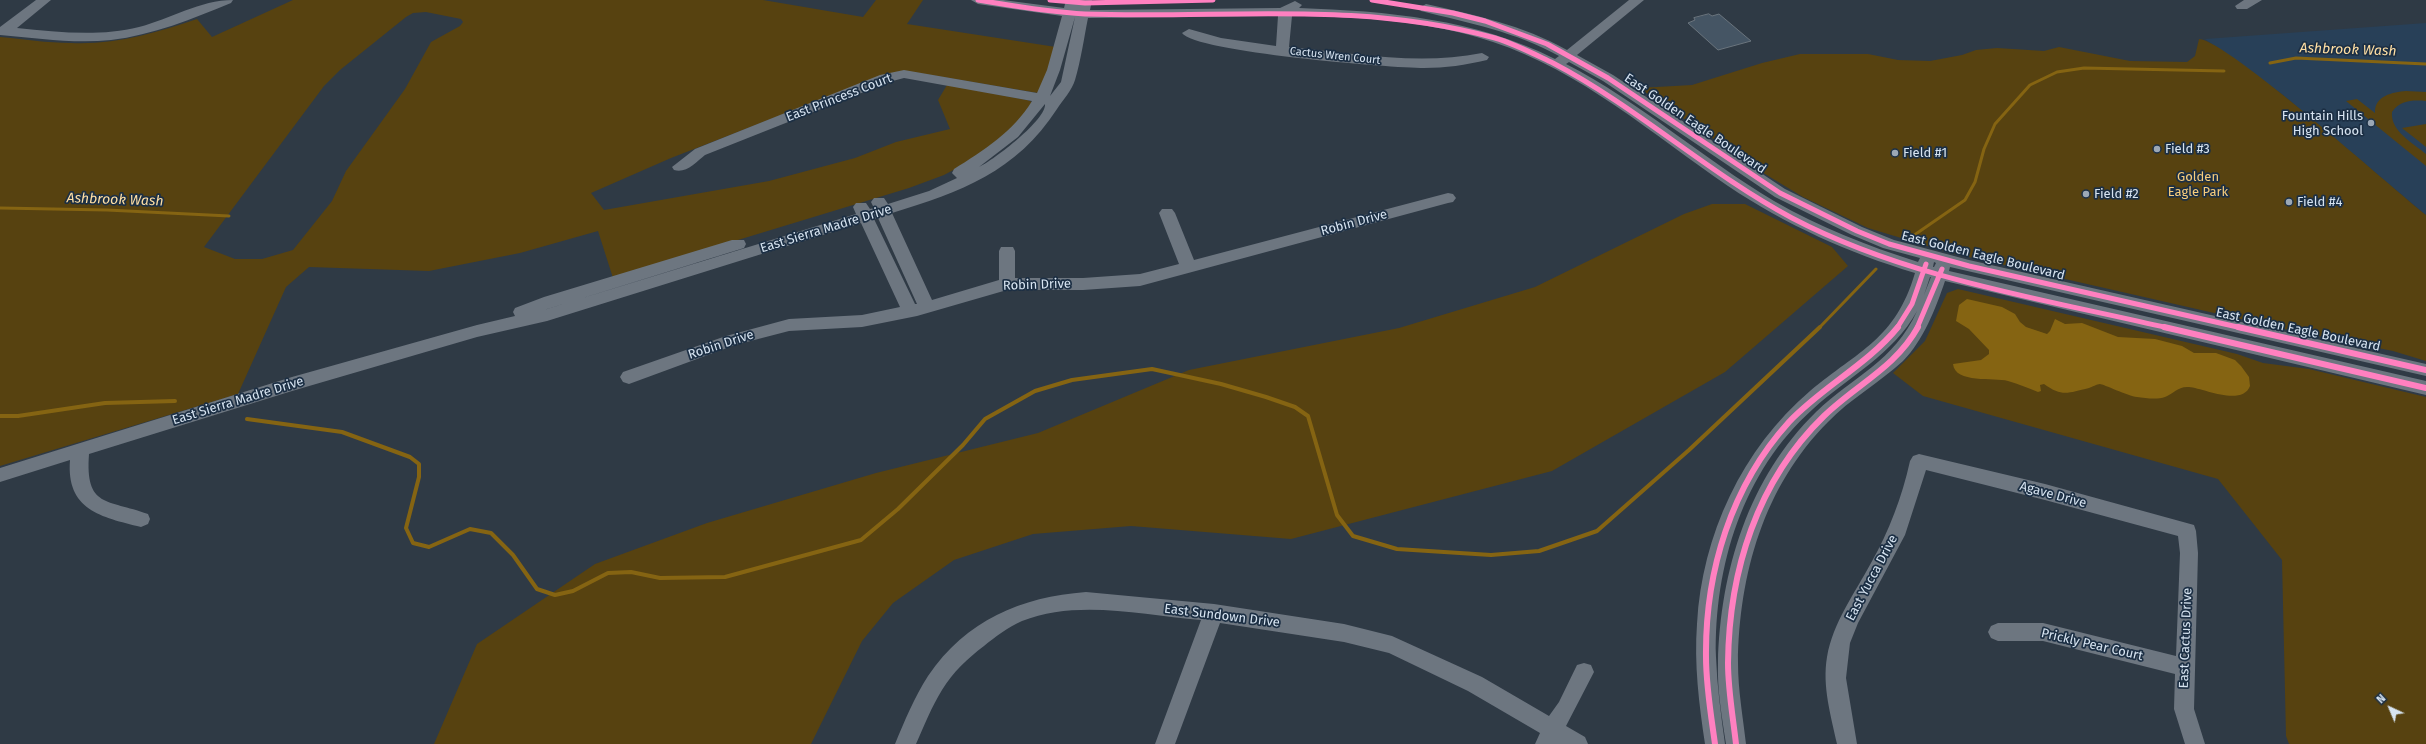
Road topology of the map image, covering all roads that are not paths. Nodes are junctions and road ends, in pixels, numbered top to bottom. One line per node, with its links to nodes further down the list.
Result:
1 (44, 0): 13 (street)
2 (226, 0): 13 (street)
3 (978, 0): 10 (street, East Golden Eagle Boulevard)
4 (1050, 0): 10 (street, East Golden Eagle Boulevard)
5 (1213, 0): 10 (street, East Golden Eagle Boulevard)
6 (1334, 0): 12 (street)
7 (1372, 0): 17 (street, East Golden Eagle Boulevard)
8 (1637, 0): 17 (street)
9 (2255, 0): 11 (street)
10 (1078, 5): 12 (street, East Golden Eagle Boulevard); 18 (street, East Sierra Madre Drive); 19 (street, East Sierra Madre Drive)
11 (2242, 6)
12 (1285, 10): 15 (street); 17 (street, East Golden Eagle Boulevard)
13 (2, 31)
14 (1189, 33): 15 (street, Cactus Wren Court)
15 (1282, 50): 16 (street, Cactus Wren Court)
16 (1482, 57)
17 (1562, 60): 26 (street, East Golden Eagle Boulevard)
18 (1041, 98): 19 (street, East Princess Court); 20 (street, East Princess Court); 22 (street, East Sierra Madre Drive)
19 (1056, 100): 22 (street, East Sierra Madre Drive)
20 (679, 167)
21 (1448, 198): 27 (street, Robin Drive)
22 (882, 206): 23 (street, East Sierra Madre Drive); 29 (street)
23 (864, 212): 30 (street); 34 (street, East Sierra Madre Drive)
24 (1166, 213): 27 (street)
25 (1006, 251): 28 (street)
26 (1934, 265): 31 (street, East Golden Eagle Boulevard); 33 (street, East Golden Eagle Boulevard); 47 (street); 48 (street)
27 (1189, 268): 28 (street, Robin Drive)
28 (1007, 284): 29 (street, Robin Drive)
29 (927, 307): 30 (street, Robin Drive)
30 (910, 311): 32 (street, Robin Drive)
31 (2426, 370)
32 (629, 377)
33 (2426, 388)
34 (80, 450): 36 (street, East Sierra Madre Drive); 37 (street)
35 (1919, 461): 38 (street, Agave Drive); 49 (street, East Yucca Drive)
36 (0, 475)
37 (141, 518)
38 (2187, 531): 41 (street, East Cactus Drive)
39 (1214, 613): 43 (street, East Sundown Drive); 44 (street, East Sundown Drive); 45 (street)
40 (1998, 632): 41 (street, Prickly Pear Court)
41 (2184, 667): 50 (street, East Cactus Drive)
42 (1584, 672): 43 (street)
43 (1549, 736): 46 (street, East Sundown Drive)
44 (904, 744)
45 (1165, 744)
46 (1578, 744)
47 (1715, 744)
48 (1736, 744)
49 (1847, 744)
50 (2195, 744)

